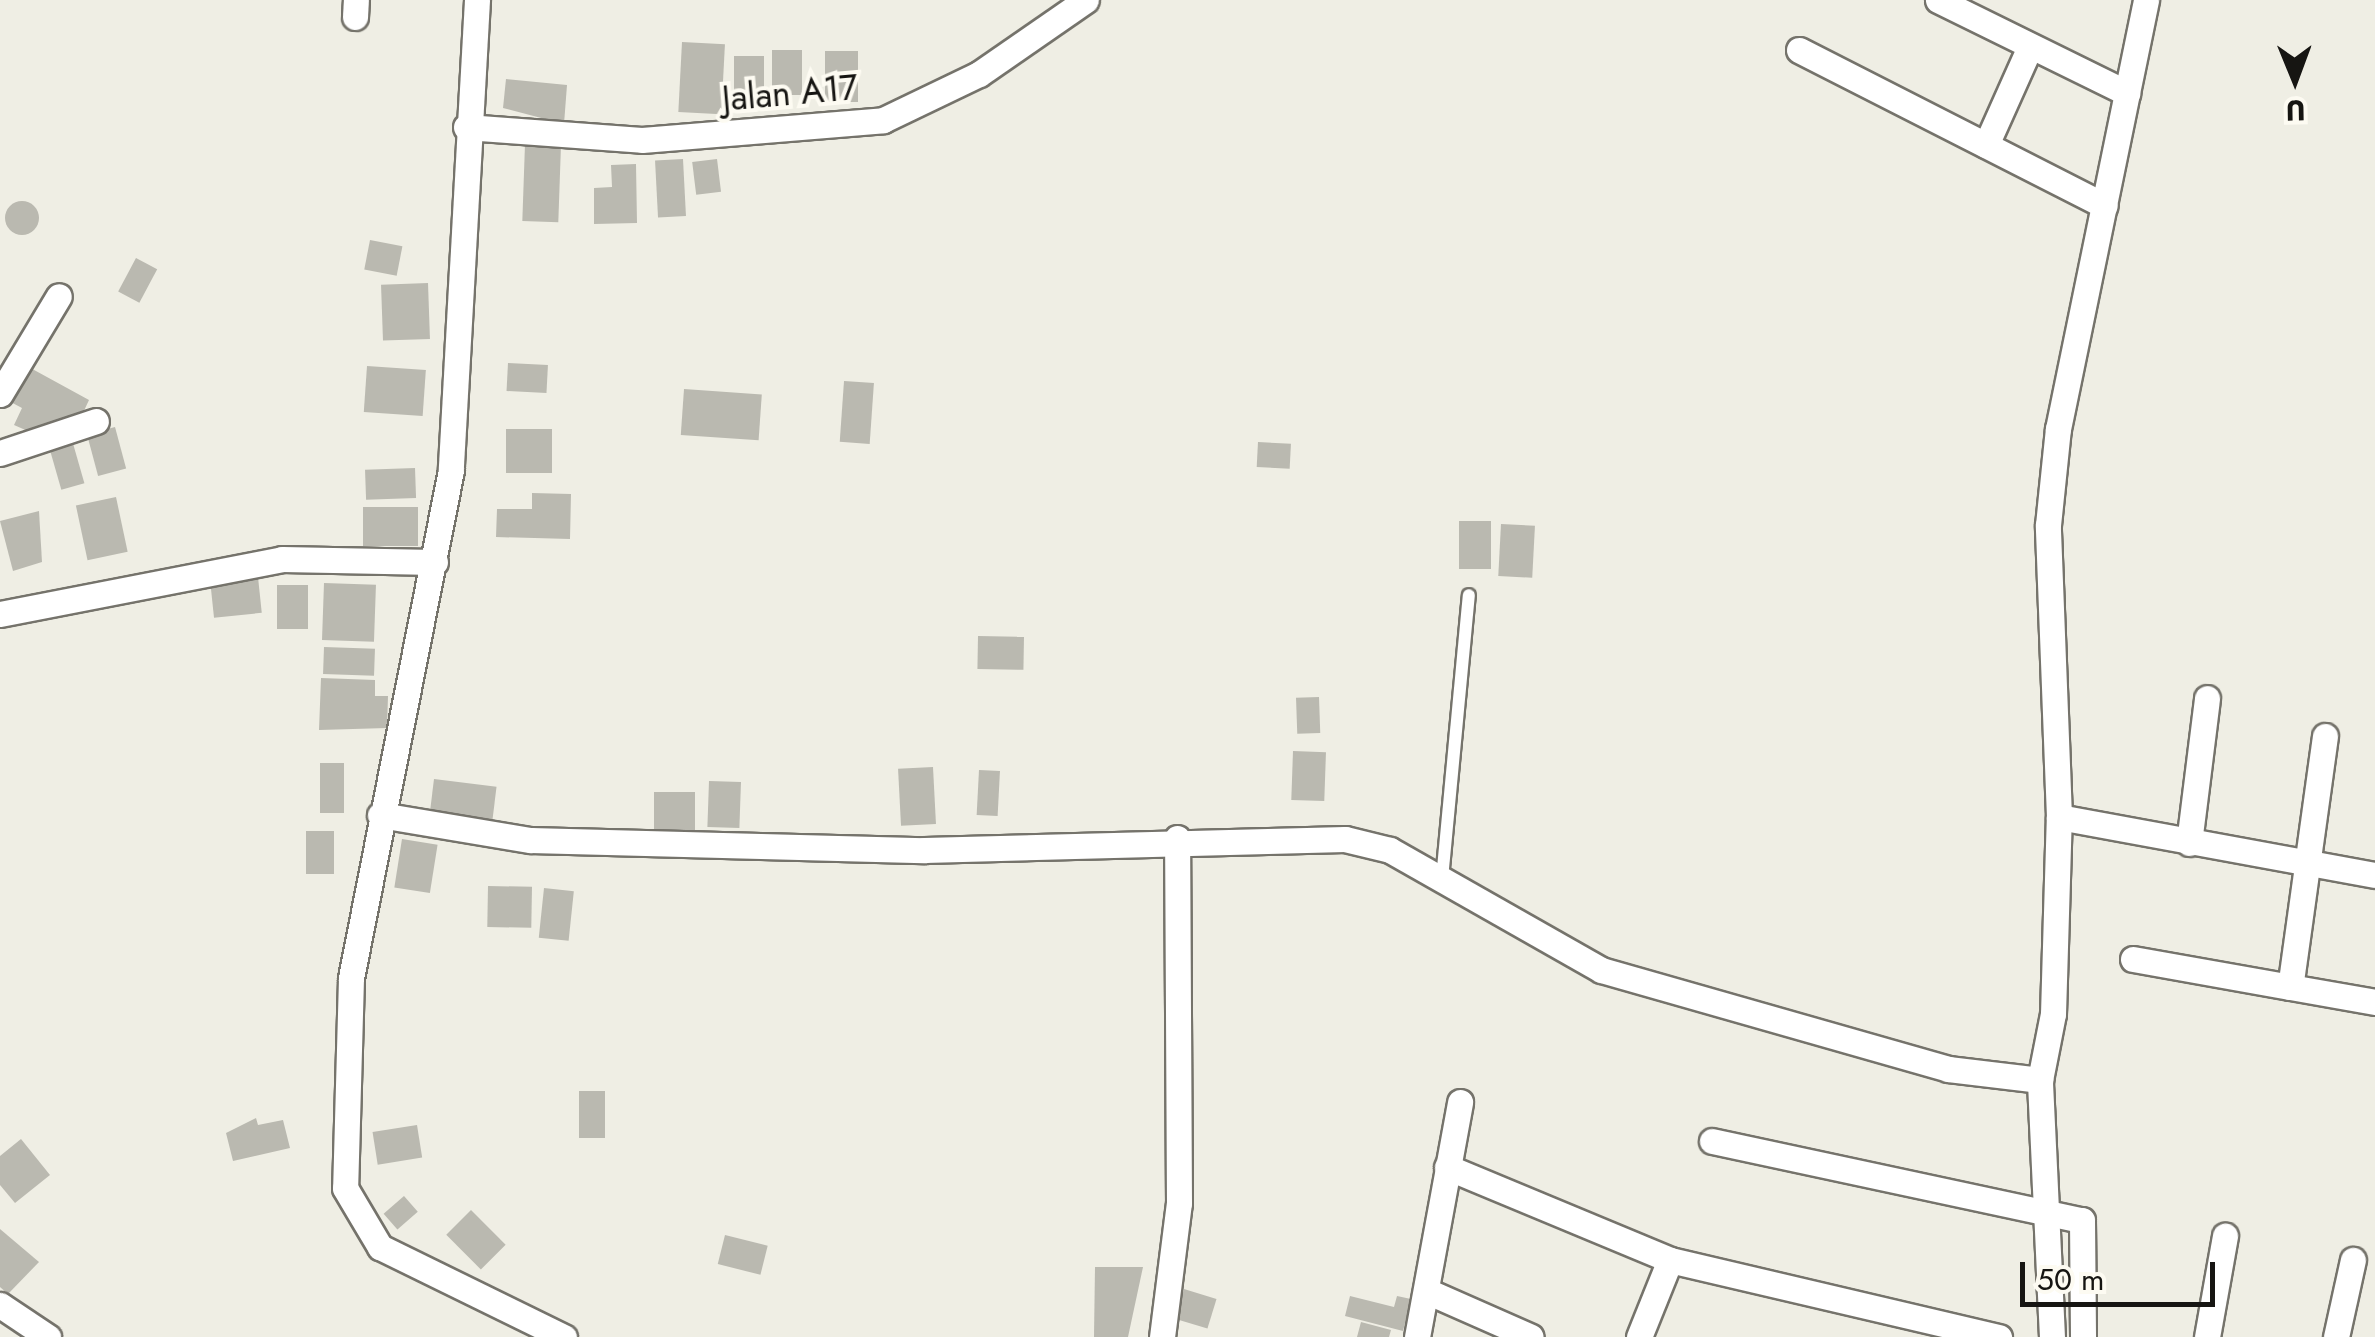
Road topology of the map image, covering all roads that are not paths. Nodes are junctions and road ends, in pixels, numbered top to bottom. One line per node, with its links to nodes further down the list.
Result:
1 (476, 0): 8 (street)
2 (1086, 0): 8 (street, Jalan A17)
3 (1938, 0): 5 (street)
4 (2146, 0): 7 (street)
5 (2029, 48): 7 (street); 9 (street)
6 (1799, 50): 9 (street)
7 (2127, 93): 10 (street)
8 (466, 127): 15 (street)
9 (1986, 145): 10 (street)
10 (2105, 206): 21 (street)
11 (60, 296): 12 (street)
12 (0, 394)
13 (96, 421): 14 (street)
14 (0, 453)
15 (435, 562): 17 (street); 20 (street)
16 (1468, 595): 26 (lane)
17 (0, 614)
18 (2207, 698): 23 (street)
19 (2325, 736): 24 (street)
20 (380, 815): 22 (street); 41 (street)
21 (2059, 817): 23 (street); 30 (street)
22 (1177, 838): 26 (street); 42 (street)
23 (2189, 843): 24 (street)
24 (2304, 863): 25 (street); 28 (street)
25 (2375, 875)
26 (1442, 879): 30 (street)
27 (2133, 959): 28 (street)
28 (2290, 987): 29 (street)
29 (2375, 1002)
30 (2040, 1080): 34 (street)
31 (1460, 1102): 33 (street)
32 (1712, 1141): 34 (street)
33 (1447, 1166): 36 (street); 38 (street)
34 (2043, 1207): 47 (street); 48 (street)
35 (2224, 1236): 49 (street)
36 (1670, 1260): 45 (street); 46 (street)
37 (2354, 1260): 50 (street)
38 (1429, 1292): 43 (street); 44 (street)
39 (0, 1305): 40 (street)
40 (48, 1337)
41 (564, 1337)
42 (1162, 1337)
43 (1418, 1337)
44 (1531, 1337)
45 (1639, 1337)
46 (1999, 1337)
47 (2052, 1337)
48 (2083, 1337)
49 (2207, 1337)
50 (2336, 1337)

